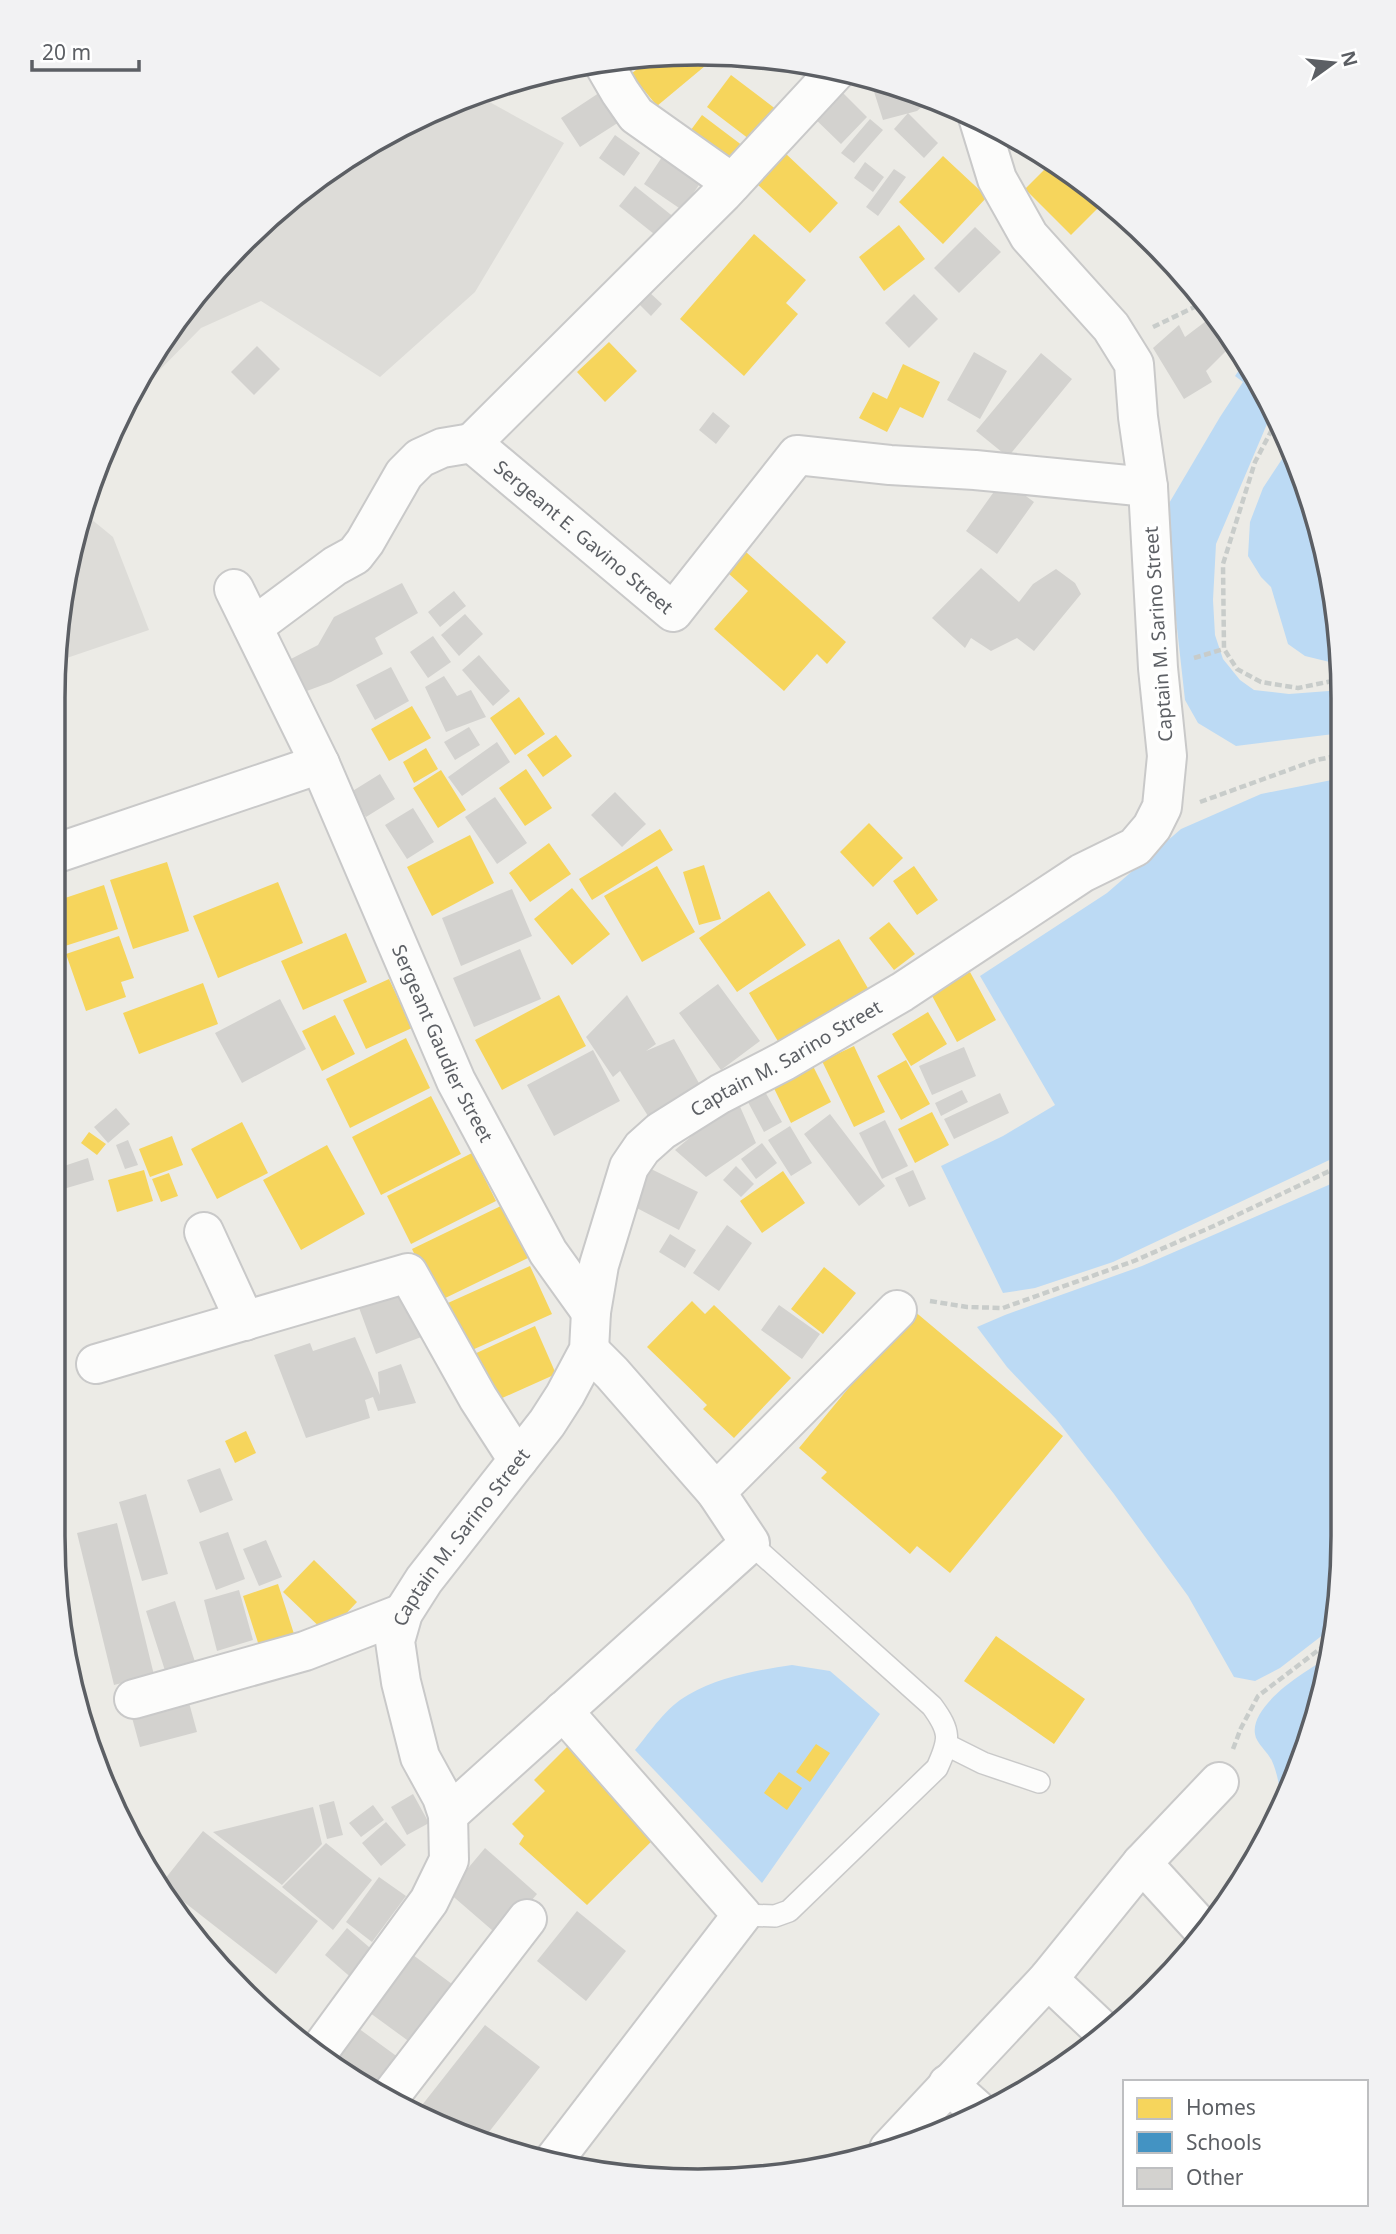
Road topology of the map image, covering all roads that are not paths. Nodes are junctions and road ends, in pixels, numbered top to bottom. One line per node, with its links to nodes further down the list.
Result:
1 (608, 71): 4 (street)
2 (829, 79): 4 (street)
3 (983, 133): 6 (street, Captain M. Sarino Street)
4 (732, 183): 5 (street)
5 (472, 443): 6 (street, Sergeant E. Gavino Street); 8 (street)
6 (1148, 487): 13 (street, Captain M. Sarino Street)
7 (234, 589): 8 (street, Sergeant Gaudier Street)
8 (253, 627): 9 (street, Sergeant Gaudier Street)
9 (320, 764): 10 (street); 13 (street, Sergeant Gaudier Street)
10 (65, 850)
11 (204, 1232): 14 (street)
12 (897, 1310): 18 (street)
13 (591, 1312): 15 (street, Captain M. Sarino Street)
14 (245, 1321): 16 (street); 17 (street)
15 (589, 1350): 17 (street, Captain M. Sarino Street); 18 (street)
16 (96, 1364)
17 (518, 1460): 20 (street, Captain M. Sarino Street)
18 (716, 1492): 19 (street)
19 (750, 1543): 22 (street); 23 (lane)
20 (403, 1613): 21 (street); 26 (street, Captain M. Sarino Street)
21 (134, 1699)
22 (564, 1711): 26 (street); 28 (street)
23 (947, 1745): 24 (lane); 28 (lane)
24 (1040, 1782)
25 (1219, 1782): 27 (street)
26 (449, 1815): 33 (street, Captain M. Sarino Street)
27 (1142, 1863): 30 (street); 31 (street)
28 (742, 1915): 38 (street)
29 (527, 1919): 35 (street)
30 (1198, 1924)
31 (1048, 1979): 32 (street); 34 (street)
32 (1098, 2026)
33 (323, 2046)
34 (948, 2084): 36 (street); 37 (street)
35 (394, 2091)
36 (973, 2106)
37 (900, 2136)
38 (559, 2154)

